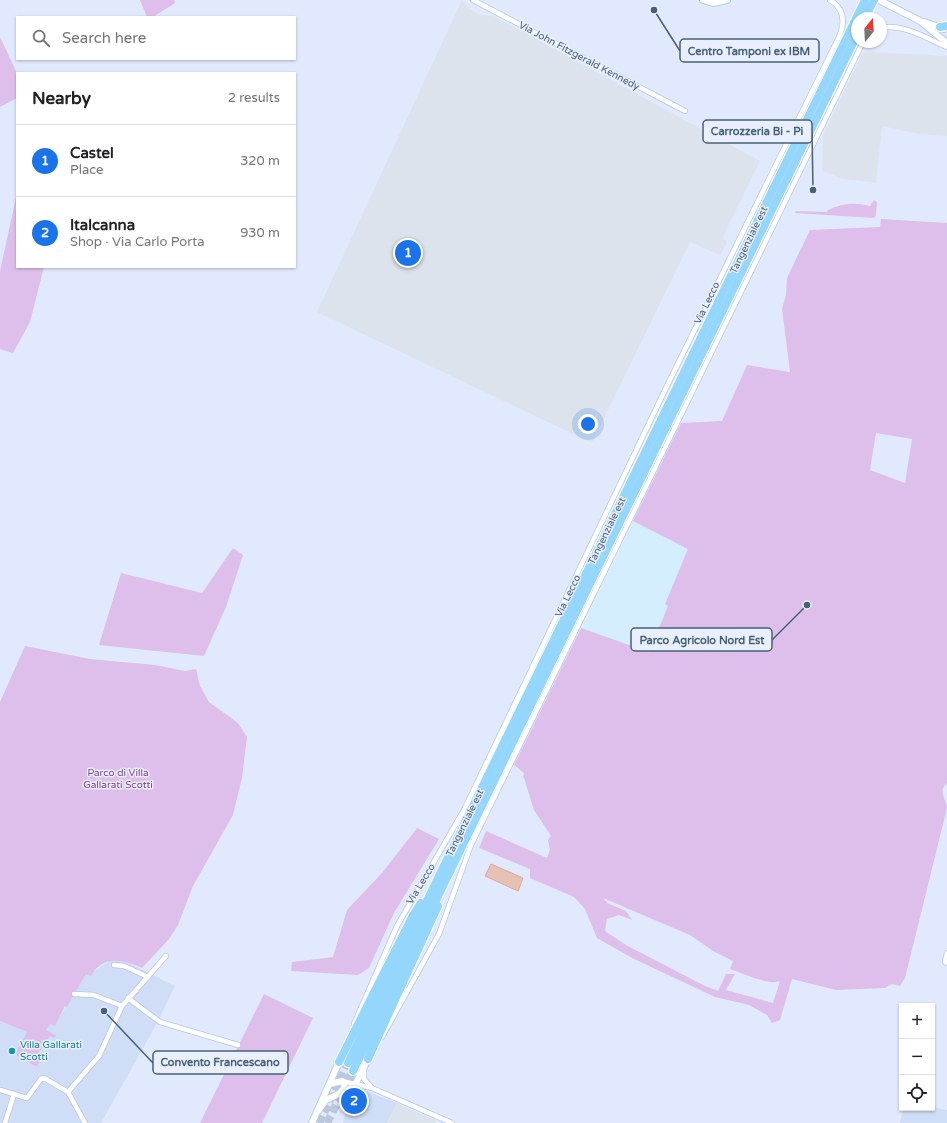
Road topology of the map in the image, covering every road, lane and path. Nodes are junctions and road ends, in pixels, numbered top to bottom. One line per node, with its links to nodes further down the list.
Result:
1 (473, 0): 8 (street, Via John Fitzgerald Kennedy)
2 (702, 0): 3 (street)
3 (727, 0)
4 (830, 0): 28 (street, Via Lecco)
5 (865, 0): 18 (highway, Tangenziale est)
6 (874, 0): 9 (highway)
7 (879, 0): 10 (street)
8 (482, 2): 17 (street, Via John Fitzgerald Kennedy)
9 (868, 12)
10 (920, 21): 12 (street); 13 (street)
11 (887, 27): 15 (street)
12 (945, 28)
13 (947, 43)
14 (851, 47): 18 (highway, Tangenziale est)
15 (947, 47)
16 (860, 48): 30 (street, Via Lecco)
17 (686, 111)
18 (443, 876): 28 (highway); 29 (highway, Tangenziale est); 30 (highway); 31 (highway, Tangenziale est)
19 (947, 953): 21 (street)
20 (166, 956): 23 (street)
21 (947, 963)
22 (114, 965): 23 (street)
23 (148, 977): 25 (street)
24 (74, 994): 26 (street)
25 (128, 998): 26 (street); 27 (street)
26 (122, 1006): 38 (street)
27 (238, 1045)
28 (339, 1062): 34 (street, Via Lecco)
29 (348, 1063)
30 (366, 1063): 33 (street, Via Lecco); 35 (street)
31 (352, 1071)
32 (342, 1080): 33 (street); 34 (street); 39 (street)
33 (356, 1083): 35 (street); 37 (street, Via Lecco)
34 (330, 1084): 39 (street); 41 (street, Via Lecco)
35 (372, 1088): 37 (street); 45 (street)
36 (0, 1090): 40 (street)
37 (349, 1090): 39 (street, Via Lecco)
38 (68, 1092): 40 (street); 43 (street)
39 (339, 1093): 41 (street, Via Lecco)
40 (14, 1094): 42 (street)
41 (318, 1111): 44 (street, Via Lecco)
42 (5, 1123)
43 (85, 1123)
44 (312, 1123)
45 (452, 1123)

